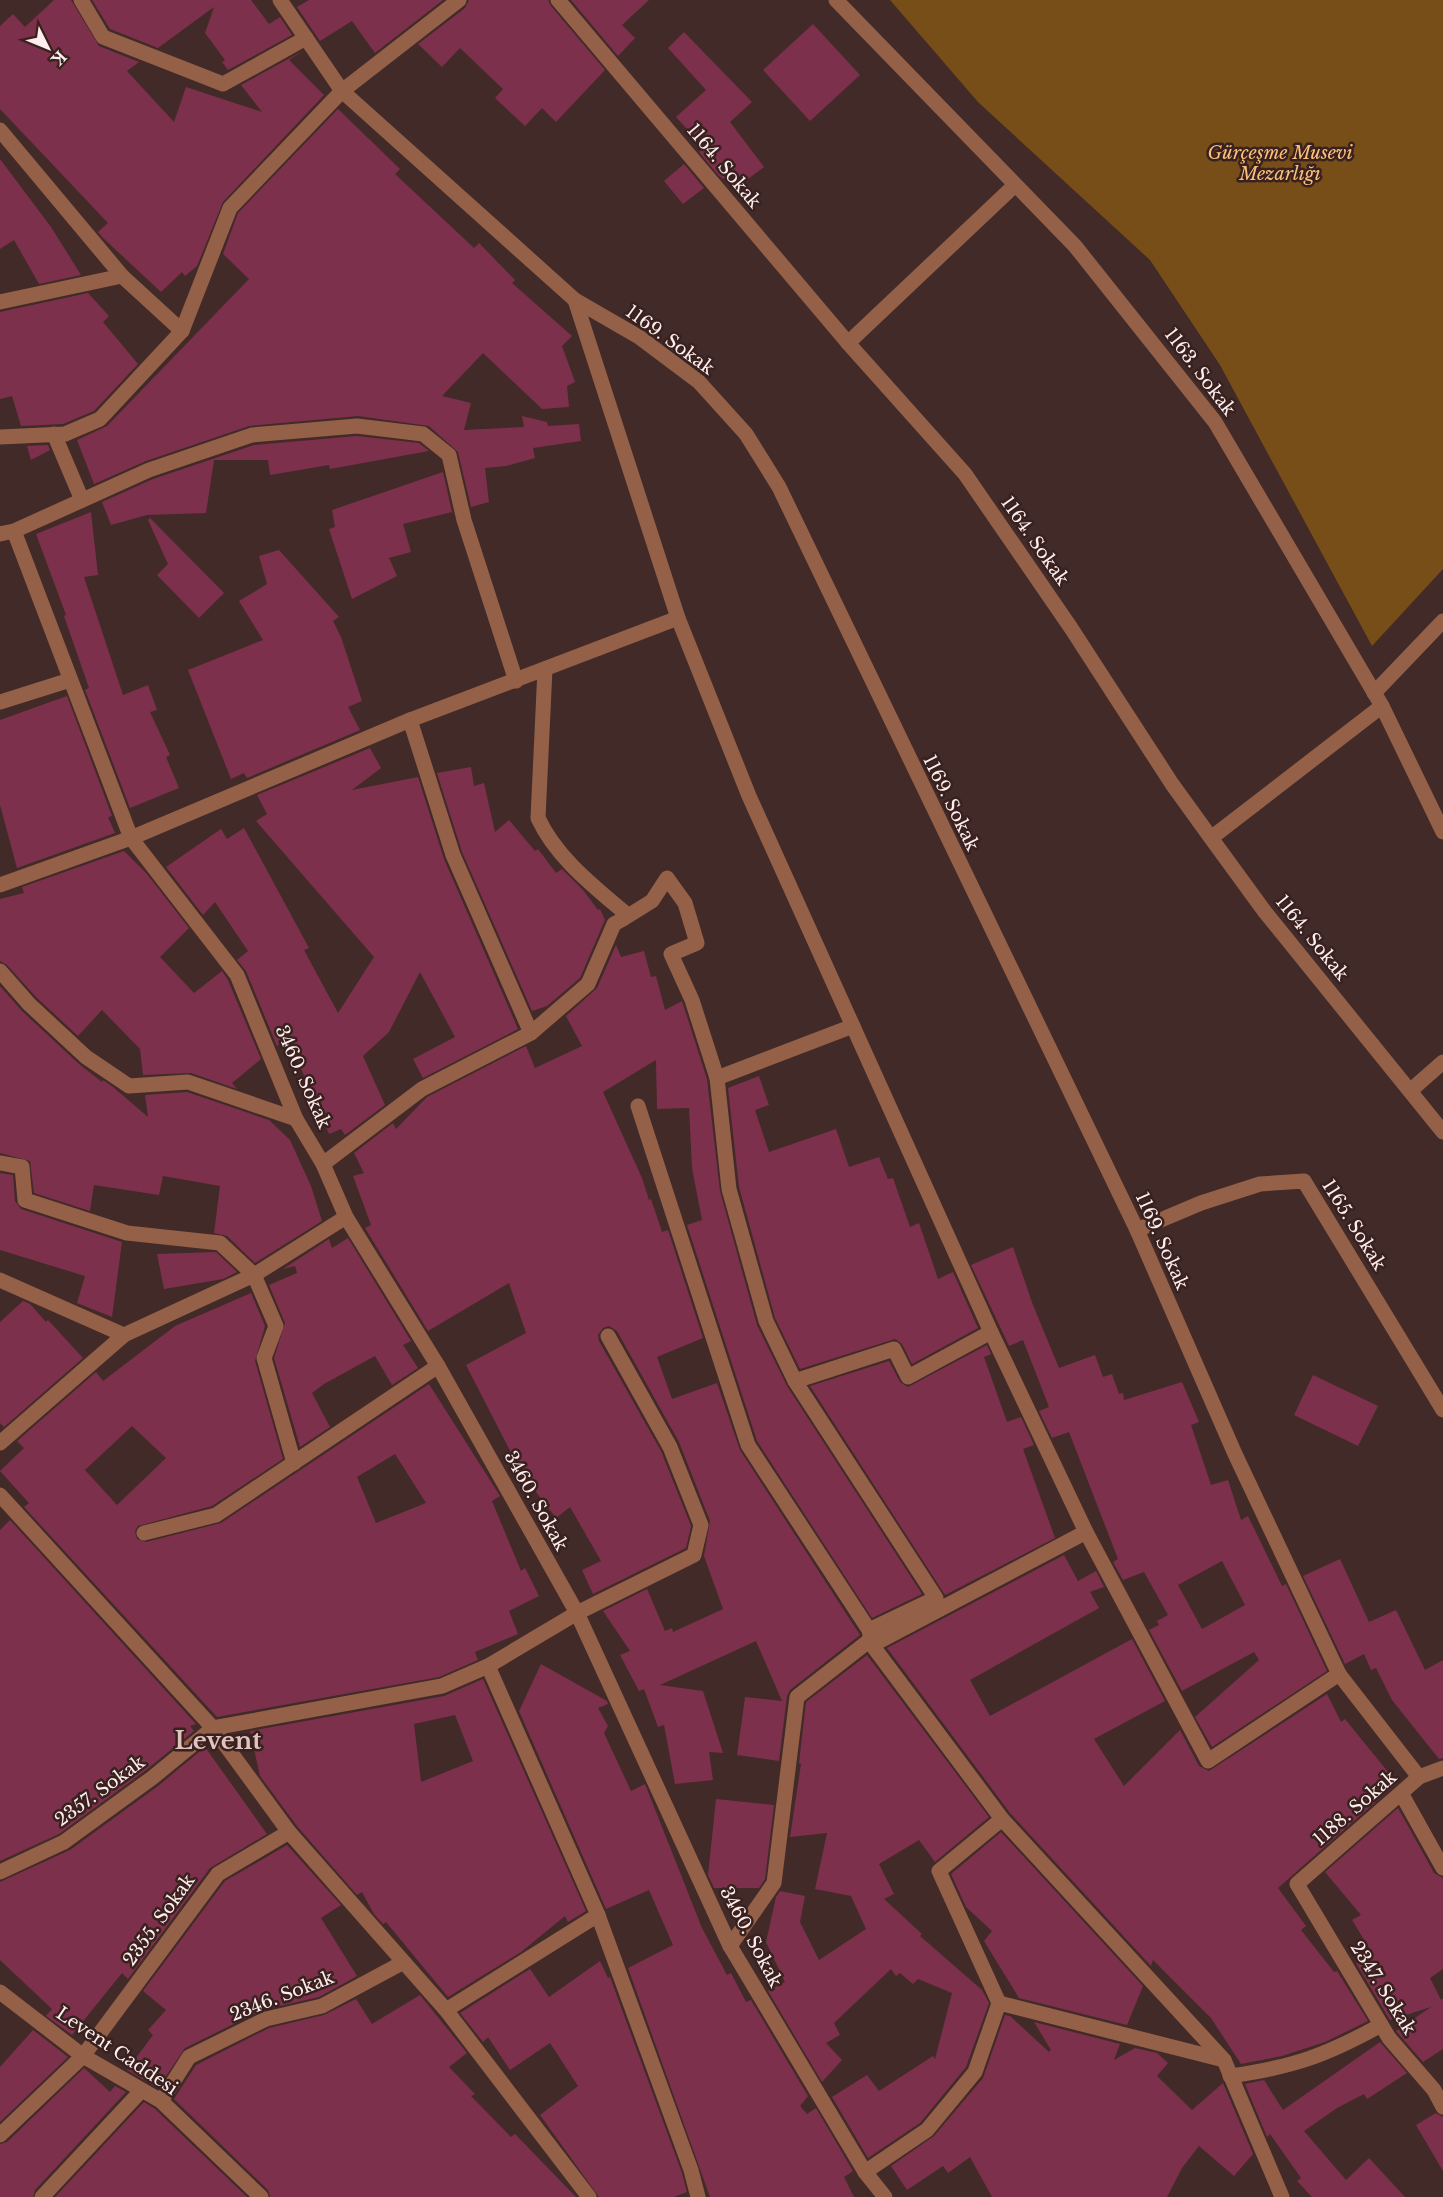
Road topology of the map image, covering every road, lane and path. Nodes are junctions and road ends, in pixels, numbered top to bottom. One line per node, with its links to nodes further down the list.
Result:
1 (81, 0): 6 (street)
2 (280, 0): 6 (street, 1169. Sokak)
3 (459, 0): 7 (street)
4 (558, 0): 14 (street, 1164. Sokak)
5 (836, 0): 9 (street, 1163. Sokak)
6 (306, 38): 7 (street, 1169. Sokak)
7 (342, 91): 11 (street, 1169. Sokak); 13 (street)
8 (0, 130): 10 (street)
9 (1015, 185): 14 (street); 24 (street, 1163. Sokak)
10 (122, 276): 12 (street); 13 (street)
11 (575, 300): 19 (street); 45 (street, 1169. Sokak)
12 (0, 302)
13 (182, 331): 15 (street)
14 (848, 343): 30 (street, 1164. Sokak)
15 (54, 434): 16 (street); 17 (street)
16 (0, 437)
17 (82, 500): 18 (street); 23 (street)
18 (7, 533): 22 (street, 3460. Sokak)
19 (678, 618): 21 (street); 34 (street)
20 (1443, 621): 24 (street)
21 (545, 669): 23 (street); 32 (street)
22 (70, 680): 25 (street); 29 (street, 3460. Sokak)
23 (516, 681): 27 (street)
24 (1374, 693): 26 (street, 1163. Sokak)
25 (0, 702)
26 (1382, 706): 28 (street, 1163. Sokak); 30 (street)
27 (410, 720): 29 (street); 35 (street)
28 (1443, 832)
29 (131, 838): 31 (street); 40 (street, 3460. Sokak)
30 (1210, 838): 38 (street, 1164. Sokak)
31 (0, 885)
32 (623, 919): 35 (street); 37 (street)
33 (0, 971): 40 (street)
34 (853, 1026): 37 (street); 48 (street)
35 (531, 1033): 43 (street)
36 (1443, 1062): 38 (street)
37 (717, 1078): 52 (street)
38 (1410, 1091): 41 (street, 1164. Sokak)
39 (638, 1106): 60 (street)
40 (296, 1119): 43 (street, 3460. Sokak)
41 (1443, 1132)
42 (0, 1163): 46 (street)
43 (323, 1164): 44 (street, 3460. Sokak)
44 (346, 1217): 46 (street); 51 (street, 3460. Sokak)
45 (1137, 1230): 53 (street, 1165. Sokak); 62 (street, 1169. Sokak)
46 (254, 1275): 49 (street); 55 (street)
47 (0, 1280): 49 (street)
48 (991, 1332): 52 (street); 57 (street)
49 (124, 1335): 54 (street)
50 (608, 1336): 59 (street)
51 (438, 1366): 55 (street); 59 (street, 3460. Sokak)
52 (795, 1381): 60 (street)
53 (1442, 1402)
54 (0, 1443)
55 (294, 1463): 58 (street)
56 (0, 1495): 63 (street)
57 (1086, 1532): 60 (street); 62 (street)
58 (144, 1533)
59 (577, 1613): 61 (street); 73 (street, 3460. Sokak)
60 (870, 1638): 67 (street); 73 (street)
61 (488, 1666): 63 (street); 72 (street)
62 (1339, 1674): 65 (street, 1169. Sokak)
63 (213, 1728): 68 (street); 70 (street, 2357. Sokak)
64 (1443, 1768): 65 (street, 1188. Sokak)
65 (1419, 1777): 66 (street, 1188. Sokak)
66 (1401, 1792): 69 (street); 71 (street, 1188. Sokak)
67 (1002, 1819): 76 (street); 80 (street)
68 (289, 1832): 74 (street); 79 (street, 2355. Sokak)
69 (1443, 1868)
70 (0, 1872)
71 (1297, 1884): 78 (street, 2347. Sokak)
72 (598, 1915): 77 (street); 90 (street)
73 (730, 1946): 86 (street, 3460. Sokak)
74 (402, 1963): 77 (street); 83 (street, 2346. Sokak)
75 (0, 1992): 79 (street, Levent Caddesi)
76 (999, 2003): 80 (street); 86 (street)
77 (446, 2010): 89 (street)
78 (1381, 2025): 81 (street); 84 (street, 2347. Sokak)
79 (83, 2056): 82 (street, Levent Caddesi); 85 (street, 2355. Sokak)
80 (1224, 2060): 81 (street)
81 (1230, 2076): 92 (street)
82 (141, 2091): 83 (street, Levent Caddesi); 87 (street)
83 (161, 2101): 88 (street, Levent Caddesi)
84 (1443, 2107)
85 (0, 2135)
86 (865, 2172): 91 (street, 3460. Sokak)
87 (42, 2197)
88 (261, 2197)
89 (589, 2197)
90 (698, 2197)
91 (885, 2197)
92 (1282, 2197)

